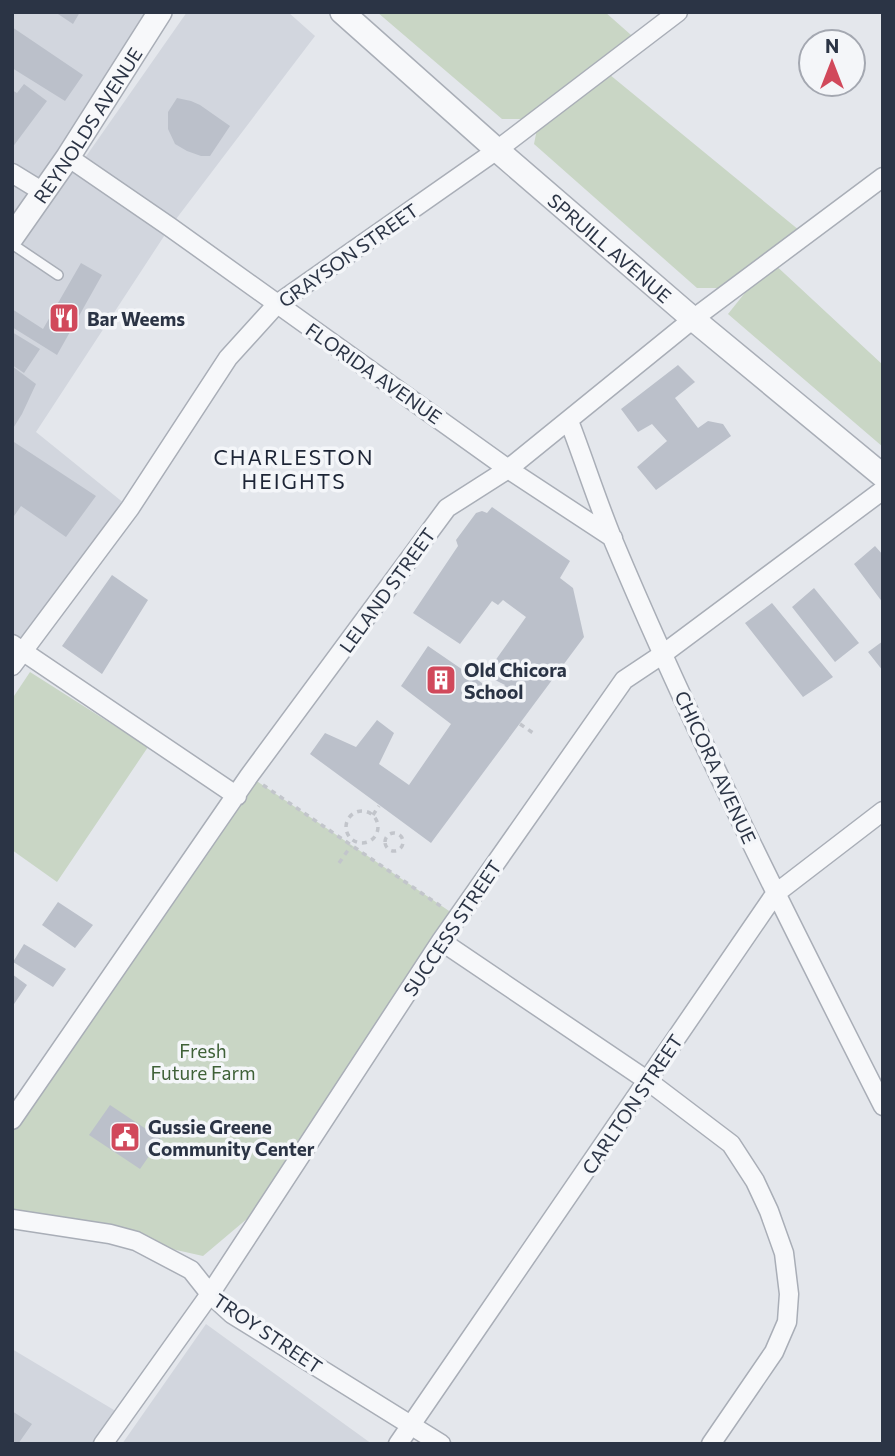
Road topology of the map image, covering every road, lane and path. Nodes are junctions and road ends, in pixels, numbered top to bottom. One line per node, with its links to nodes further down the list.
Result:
1 (160, 12): 5 (street, REYNOLDS AVENUE)
2 (342, 12): 4 (street, SPRUILL AVENUE)
3 (678, 12): 4 (street, GRAYSON STREET)
4 (497, 150): 12 (street, GRAYSON STREET); 13 (street, SPRUILL AVENUE)
5 (68, 157): 8 (street, REYNOLDS AVENUE); 12 (street, FLORIDA AVENUE)
6 (12, 173): 8 (street)
7 (883, 177): 13 (street, LELAND STREET)
8 (43, 192): 9 (street, REYNOLDS AVENUE)
9 (12, 237)
10 (12, 244): 11 (lane)
11 (58, 275)
12 (277, 304): 15 (street, FLORIDA AVENUE); 19 (street, GRAYSON STREET)
13 (693, 319): 14 (street, LELAND STREET); 16 (street, SPRUILL AVENUE)
14 (569, 421): 15 (street, LELAND STREET); 18 (street, CHICORA AVENUE)
15 (508, 469): 18 (street, FLORIDA AVENUE); 25 (street, LELAND STREET)
16 (883, 476)
17 (883, 490): 20 (street, SUCCESS STREET)
18 (613, 538): 20 (street, CHICORA AVENUE)
19 (17, 647): 21 (street, GRAYSON STREET); 25 (street)
20 (663, 654): 33 (street, CHICORA AVENUE); 35 (street, SUCCESS STREET)
21 (12, 666)
22 (520, 724): 23 (path)
23 (536, 735)
24 (259, 782): 31 (path)
25 (237, 796): 38 (street, LELAND STREET)
26 (379, 806): 28 (path)
27 (883, 811): 33 (street, CARLTON STREET)
28 (373, 815): 29 (path); 31 (path)
29 (377, 832): 30 (path); 31 (path)
30 (386, 837): 30 (path)
31 (353, 843): 32 (path); 34 (path)
32 (339, 863)
33 (775, 894): 36 (street, CARLTON STREET); 37 (street, CHICORA AVENUE)
34 (443, 909)
35 (441, 941): 36 (street); 40 (street, SUCCESS STREET)
36 (648, 1081): 41 (street, CARLTON STREET); 45 (street)
37 (883, 1105)
38 (12, 1120)
39 (12, 1219): 40 (street, TROY STREET)
40 (210, 1294): 41 (street, TROY STREET); 42 (street, SUCCESS STREET)
41 (411, 1425): 43 (street, CARLTON STREET); 44 (street, TROY STREET)
42 (103, 1444)
43 (398, 1444)
44 (440, 1444)
45 (711, 1444)

